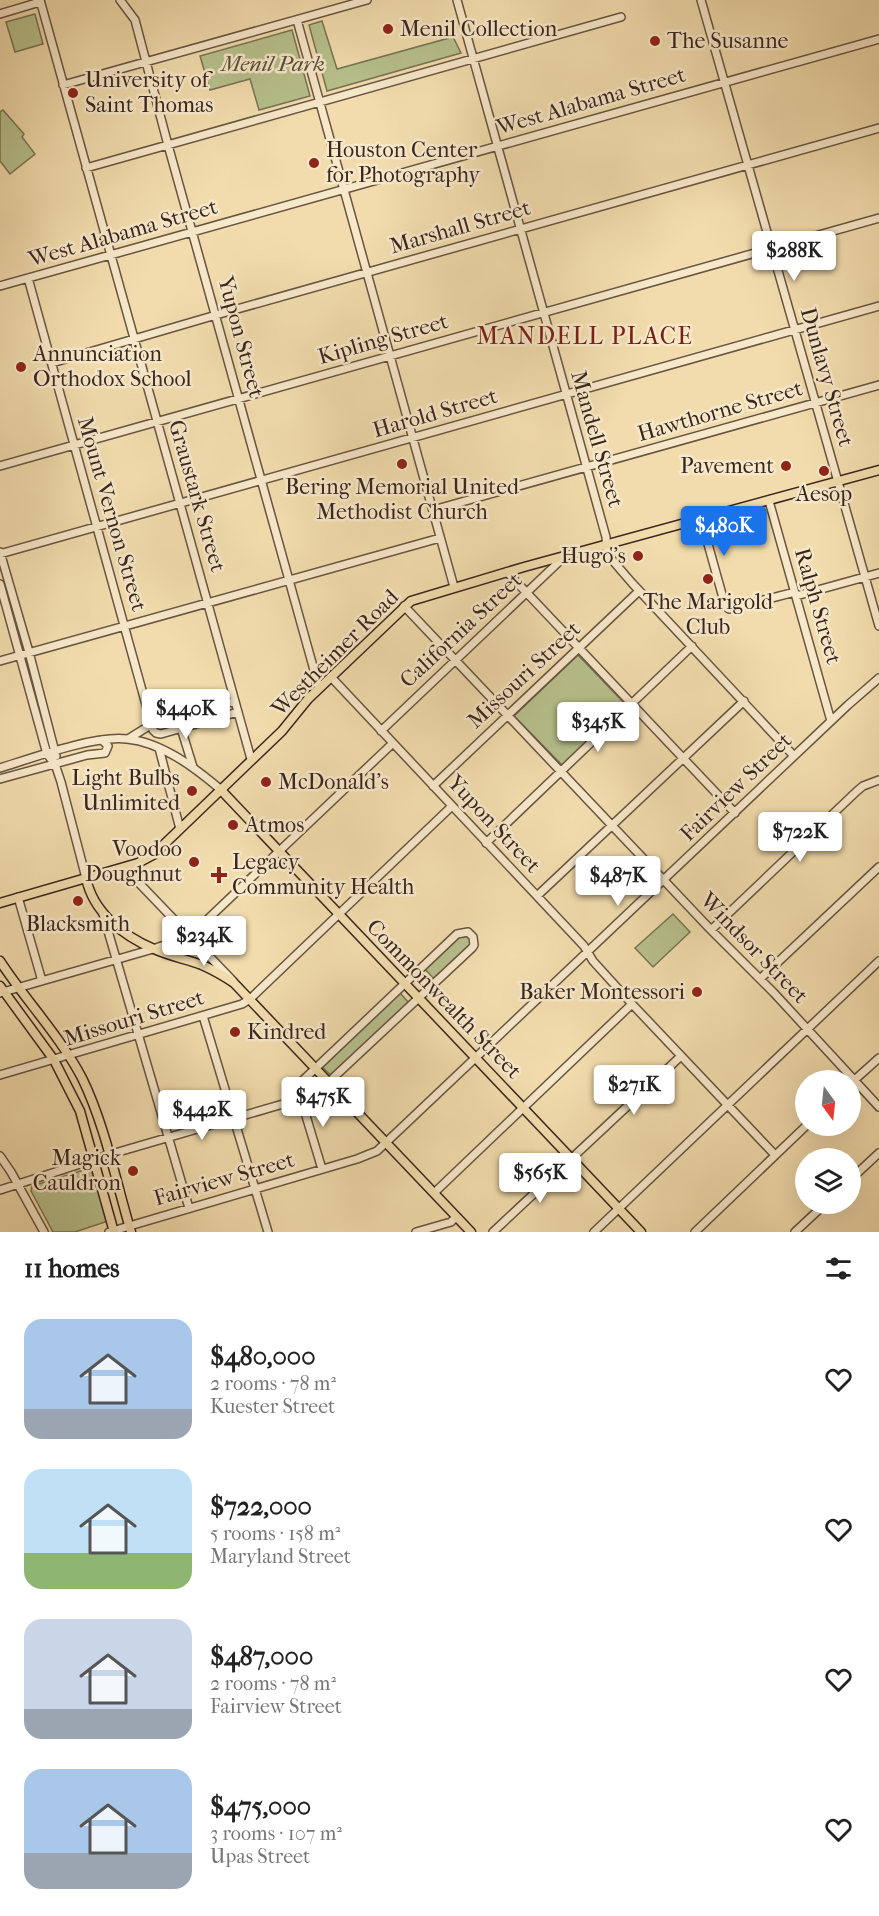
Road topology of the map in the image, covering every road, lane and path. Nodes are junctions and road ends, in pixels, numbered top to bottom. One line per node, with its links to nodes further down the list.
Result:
1 (120, 0): 11 (street, Yupon Street)
2 (367, 0): 8 (street)
3 (457, 0): 10 (street, Mandell Street)
4 (701, 0): 12 (street, Dunlavy Street)
5 (40, 1): 6 (street); 13 (street, Graustark Street)
6 (0, 14)
7 (621, 17): 10 (street)
8 (297, 20): 11 (street); 14 (street)
9 (879, 39): 12 (street, West Alabama Street)
10 (473, 59): 14 (street); 17 (street, Mandell Street)
11 (146, 61): 13 (street); 16 (street, Yupon Street)
12 (724, 82): 17 (street, West Alabama Street); 18 (street, Dunlavy Street)
13 (63, 85): 19 (street, Graustark Street)
14 (319, 102): 16 (street); 20 (street)
15 (879, 128): 18 (street, Marshall Street)
16 (168, 145): 19 (street); 23 (street, Yupon Street)
17 (498, 146): 20 (street, West Alabama Street); 22 (street, Mandell Street)
18 (748, 165): 22 (street, Marshall Street); 24 (street, Dunlavy Street)
19 (86, 168): 25 (street, Graustark Street)
20 (344, 189): 23 (street, West Alabama Street); 26 (street)
21 (879, 218): 24 (street, Kipling Street)
22 (520, 229): 26 (street, Marshall Street); 30 (street, Mandell Street)
23 (193, 232): 25 (street, West Alabama Street); 31 (street, Yupon Street)
24 (772, 248): 30 (street, Kipling Street); 32 (street, Dunlavy Street)
25 (111, 255): 27 (street, West Alabama Street); 33 (street, Graustark Street)
26 (367, 273): 31 (street, Marshall Street); 34 (street)
27 (28, 278): 28 (street, West Alabama Street); 35 (street, Mount Vernon Street)
28 (0, 286)
29 (879, 306): 32 (street, Harold Street)
30 (543, 313): 34 (street, Kipling Street); 37 (street, Mandell Street)
31 (216, 315): 33 (street, Marshall Street); 38 (street, Yupon Street)
32 (795, 330): 37 (street, Harold Street); 39 (street, Dunlavy Street)
33 (134, 339): 35 (street, Marshall Street); 40 (street, Graustark Street)
34 (390, 356): 38 (street, Kipling Street); 41 (street)
35 (52, 363): 42 (street, Mount Vernon Street)
36 (879, 385): 39 (street, Hawthorne Street)
37 (566, 395): 41 (street, Harold Street); 44 (street, Mandell Street)
38 (239, 398): 40 (street, Kipling Street); 46 (street, Yupon Street)
39 (816, 403): 44 (street, Hawthorne Street); 47 (street, Dunlavy Street)
40 (157, 422): 42 (street, Kipling Street); 49 (street, Graustark Street)
41 (412, 438): 46 (street, Harold Street); 50 (street)
42 (74, 445): 43 (street, Kipling Street); 52 (street, Mount Vernon Street)
43 (0, 466)
44 (586, 467): 50 (street, Hawthorne Street); 54 (street, Mandell Street)
45 (879, 470): 47 (main road, Westheimer Road)
46 (262, 480): 49 (street, Harold Street); 60 (street, Yupon Street)
47 (838, 482): 48 (main road, Westheimer Road); 59 (street, Dunlavy Street)
48 (769, 501): 51 (main road, Westheimer Road); 65 (street, Ralph Street)
49 (180, 503): 52 (street, Harold Street); 66 (street, Graustark Street)
50 (433, 510): 53 (street)
51 (701, 519): 54 (main road, Westheimer Road); 65 (street)
52 (97, 526): 55 (street, Harold Street); 68 (street, Mount Vernon Street)
53 (440, 538): 60 (street); 62 (street)
54 (607, 545): 56 (main road, Westheimer Road); 63 (street, Mandell Street)
55 (0, 554): 72 (street)
56 (565, 556): 57 (main road, Westheimer Road); 64 (street, California Street)
57 (507, 572): 62 (main road, Westheimer Road); 64 (street)
58 (879, 573): 59 (street)
59 (865, 577): 65 (street); 69 (street, Dunlavy Street)
60 (290, 580): 66 (street); 78 (street, Yupon Street)
61 (0, 584): 73 (street)
62 (454, 587): 67 (main road, Westheimer Road)
63 (639, 591): 70 (street, Mandell Street); 71 (street, Missouri Street)
64 (527, 593): 71 (street); 74 (street, California Street)
65 (795, 594): 84 (street, Ralph Street)
66 (208, 603): 68 (street); 79 (street, Graustark Street)
67 (404, 606): 74 (street, Windsor Street); 76 (main road, Westheimer Road)
68 (125, 626): 72 (street); 85 (street, Mount Vernon Street)
69 (879, 626)
70 (692, 646): 80 (street, Mandell Street); 81 (street)
71 (579, 648): 81 (street); 83 (street, Missouri Street)
72 (29, 652): 73 (street); 92 (street)
73 (20, 655): 75 (street); 93 (street)
74 (455, 660): 83 (street, Windsor Street); 87 (street, California Street)
75 (0, 661)
76 (331, 677): 78 (main road, Westheimer Road); 87 (street, Yupon Street)
77 (879, 678): 84 (street, Fairview Street)
78 (319, 688): 96 (main road, Westheimer Road)
79 (235, 701): 82 (street, Graustark Street); 85 (street)
80 (744, 701): 94 (street, Mandell Street); 95 (street)
81 (632, 703): 95 (street); 100 (street)
82 (238, 712): 86 (street); 96 (street, Graustark Street)
83 (508, 715): 100 (street, Windsor Street); 103 (street, Missouri Street)
84 (831, 721): 94 (street, Fairview Street)
85 (152, 724): 86 (street); 88 (street)
86 (181, 728): 99 (street)
87 (381, 731): 90 (street, Yupon Street)
88 (128, 739): 89 (street); 91 (street, Commonwealth Street)
89 (102, 740): 92 (street); 97 (street)
90 (393, 743): 103 (street, Yupon Street); 110 (street)
91 (159, 748): 99 (street, Commonwealth Street); 108 (street)
92 (56, 752): 93 (street); 97 (street)
93 (47, 754): 97 (street); 98 (street)
94 (794, 756): 106 (street, Fairview Street)
95 (684, 758): 106 (street); 107 (street)
96 (251, 759): 104 (main road, Westheimer Road)
97 (55, 764): 101 (street); 113 (street)
98 (0, 768)
99 (194, 769): 104 (street, Commonwealth Street)
100 (561, 771): 107 (street, Windsor Street); 109 (street)
101 (0, 779)
102 (879, 780): 120 (street)
103 (433, 786): 105 (street, Yupon Street)
104 (220, 789): 108 (main road, Westheimer Road); 110 (main road, Commonwealth Street)
105 (452, 806): 109 (street, Yupon Street); 119 (street, Missouri Street)
106 (735, 813): 114 (street, Fairview Street)
107 (612, 825): 114 (street, Windsor Street); 115 (street)
108 (180, 829): 111 (main road, Westheimer Road)
109 (486, 843): 115 (street, Yupon Street)
110 (280, 852): 119 (main road, Commonwealth Street); 121 (street)
111 (126, 867): 113 (main road, Westheimer Road); 121 (street)
112 (879, 867): 127 (street)
113 (86, 878): 116 (main road, Westheimer Road); 118 (main road)
114 (664, 880): 120 (street, Windsor Street); 123 (street, Fairview Street)
115 (537, 896): 123 (street, Yupon Street)
116 (18, 897): 117 (main road, Westheimer Road); 128 (street)
117 (0, 903)
118 (102, 912): 122 (main road); 124 (street)
119 (339, 915): 130 (main road, Commonwealth Street); 133 (street, Missouri Street)
120 (711, 930): 127 (street, Windsor Street)
121 (190, 936): 122 (street); 129 (street)
122 (153, 949): 124 (street); 129 (main road)
123 (588, 952): 135 (street, Yupon Street); 141 (street, Fairview Street)
124 (116, 959): 128 (street); 138 (street)
125 (0, 961): 131 (main road)
126 (879, 961): 137 (street)
127 (760, 979): 137 (street, Windsor Street)
128 (42, 981): 131 (street)
129 (234, 983): 133 (main road)
130 (405, 985): 134 (main road, Commonwealth Street); 134 (street); 144 (street)
131 (19, 988): 132 (street); 139 (main road)
132 (1, 990): 143 (main road)
133 (250, 999): 136 (street, Missouri Street); 144 (main road)
134 (418, 999): 141 (main road, Commonwealth Street); 148 (street)
135 (632, 1004): 140 (street, Yupon Street); 153 (street)
136 (203, 1016): 138 (street, Missouri Street); 154 (street)
137 (807, 1029): 145 (street, Windsor Street); 151 (street)
138 (138, 1035): 139 (street, Missouri Street); 156 (street)
139 (69, 1056): 143 (street, Missouri Street); 159 (main road)
140 (681, 1056): 151 (street, Yupon Street); 162 (street)
141 (475, 1058): 153 (main road, Commonwealth Street); 157 (street, Fairview Street)
142 (879, 1058): 146 (street)
143 (54, 1060): 147 (street, Missouri Street); 163 (main road)
144 (316, 1068): 148 (main road); 150 (street)
145 (842, 1070)
146 (861, 1074)
147 (0, 1076)
148 (330, 1083): 150 (street); 157 (main road)
149 (861, 1090): 152 (street, Windsor Street)
150 (300, 1096): 154 (street); 164 (street)
151 (728, 1105): 160 (street, Yupon Street); 171 (street)
152 (879, 1107)
153 (523, 1108): 162 (main road, Commonwealth Street); 169 (street)
154 (234, 1119): 156 (street); 167 (street)
155 (795, 1136): 160 (street)
156 (168, 1138): 159 (street); 170 (street)
157 (387, 1143): 164 (street, Fairview Street); 169 (main road)
158 (879, 1153): 165 (street)
159 (108, 1155): 163 (street); 174 (main road)
160 (775, 1155): 183 (street)
161 (0, 1156): 166 (street)
162 (570, 1159): 171 (main road, Commonwealth Street); 180 (street)
163 (94, 1160): 166 (street); 176 (main road)
164 (322, 1169): 167 (street, Fairview Street)
165 (861, 1170)
166 (18, 1183): 168 (street); 175 (street)
167 (256, 1189): 170 (street, Fairview Street); 177 (street)
168 (0, 1190)
169 (434, 1193): 173 (main road)
170 (189, 1208): 174 (street, Fairview Street)
171 (619, 1208): 181 (street); 182 (main road, Commonwealth Street)
172 (814, 1214): 184 (street)
173 (456, 1217): 178 (street); 179 (main road)
174 (130, 1229): 176 (street, Fairview Street)
175 (44, 1232)
176 (112, 1232)
177 (268, 1232)
178 (416, 1232)
179 (471, 1232)
180 (493, 1232)
181 (594, 1232)
182 (641, 1232)
183 (694, 1232)
184 (795, 1232)

